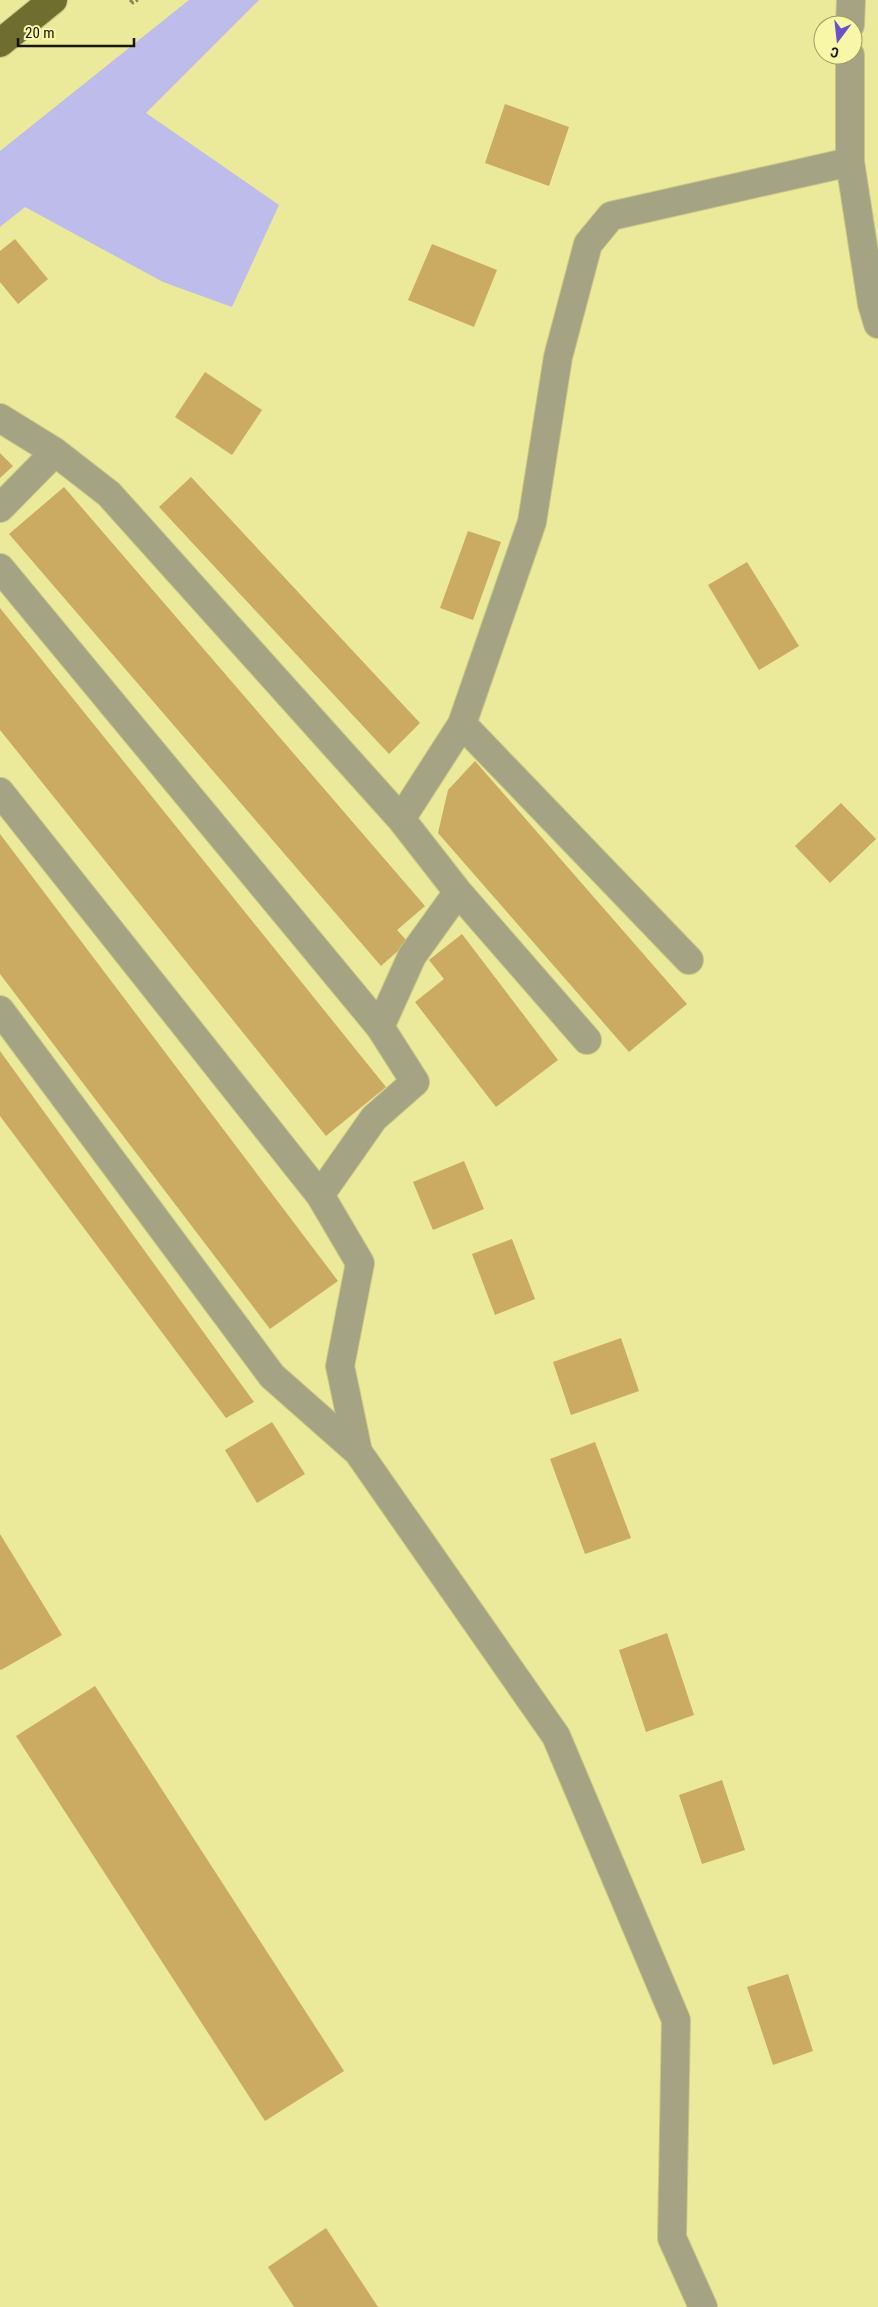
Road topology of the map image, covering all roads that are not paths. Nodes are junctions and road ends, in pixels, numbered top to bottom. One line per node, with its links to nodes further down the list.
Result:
1 (53, 0): 4 (main road)
2 (851, 0): 3 (street)
3 (850, 15)
4 (0, 43)
5 (850, 65): 6 (street)
6 (850, 162): 7 (street); 12 (street)
7 (878, 324)
8 (0, 418): 9 (street)
9 (55, 452): 10 (street); 14 (street)
10 (0, 508)
11 (0, 568): 18 (street)
12 (462, 724): 14 (street); 16 (street)
13 (0, 792): 20 (street)
14 (401, 819): 15 (street)
15 (458, 892): 18 (street); 19 (street)
16 (689, 960)
17 (0, 1010): 21 (street)
18 (380, 1027): 20 (street)
19 (587, 1040)
20 (320, 1195): 21 (street)
21 (358, 1452): 22 (street)
22 (703, 2307)

